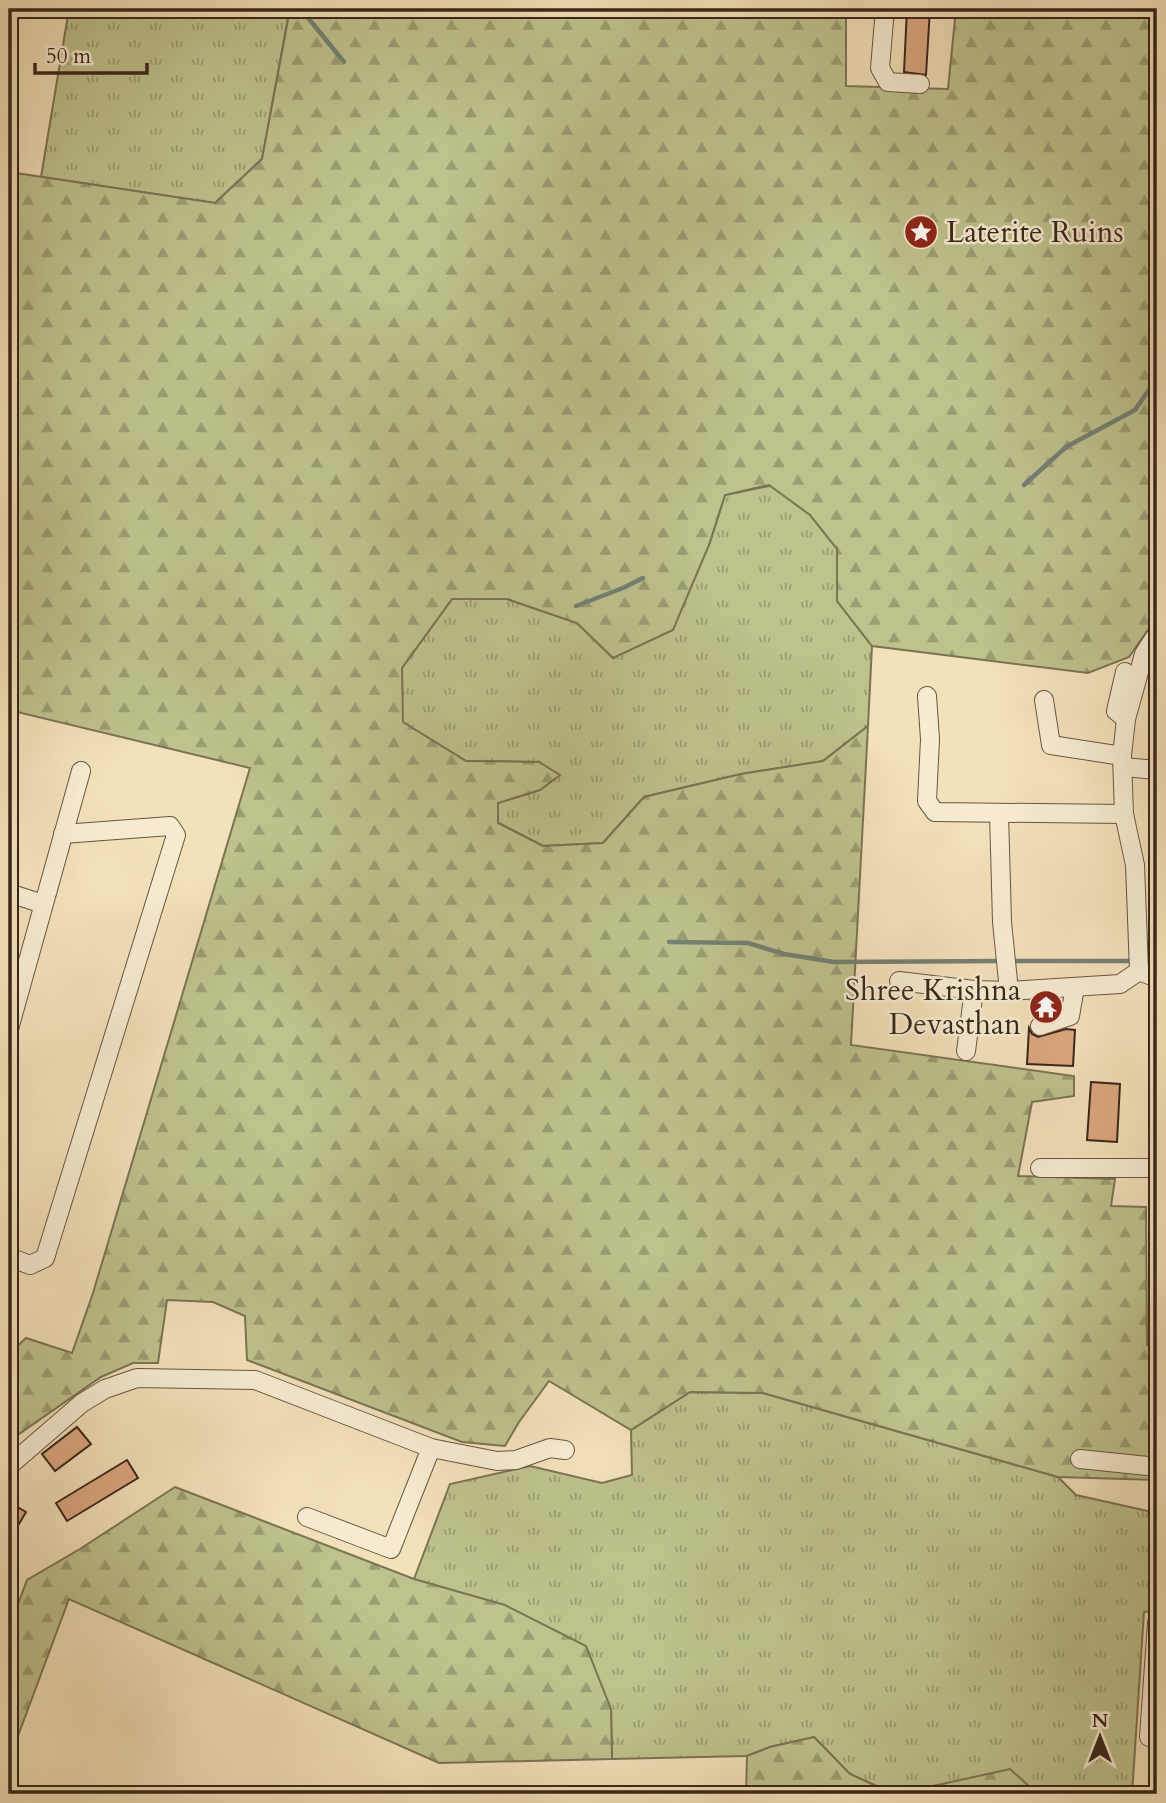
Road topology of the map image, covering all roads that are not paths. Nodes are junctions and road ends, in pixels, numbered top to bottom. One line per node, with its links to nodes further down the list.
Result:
1 (884, 9): 2 (street)
2 (920, 84)
3 (1157, 634): 7 (street)
4 (1125, 672): 7 (street)
5 (927, 696): 11 (street)
6 (1044, 700): 8 (street)
7 (1126, 719): 8 (street)
8 (1123, 761): 9 (street); 12 (street)
9 (1157, 770)
10 (80, 771): 13 (street)
11 (999, 813): 12 (street); 21 (street)
12 (1124, 814): 16 (street)
13 (63, 834): 15 (street); 27 (street)
14 (9, 892): 15 (street)
15 (43, 904): 23 (street)
16 (1139, 971): 17 (street); 19 (street)
17 (1157, 978)
18 (899, 981): 20 (street)
19 (1075, 987): 21 (street); 22 (street)
20 (974, 990): 21 (street); 24 (street)
21 (1009, 992)
22 (1040, 1026)
23 (9, 1029)
24 (966, 1051)
25 (1040, 1168): 26 (street)
26 (1157, 1168)
27 (9, 1257)
28 (431, 1448): 29 (street); 31 (street); 33 (street)
29 (565, 1450)
30 (1080, 1459): 32 (street)
31 (9, 1466)
32 (1157, 1467)
33 (307, 1517)
34 (1157, 1623): 35 (street)
35 (1149, 1737)

